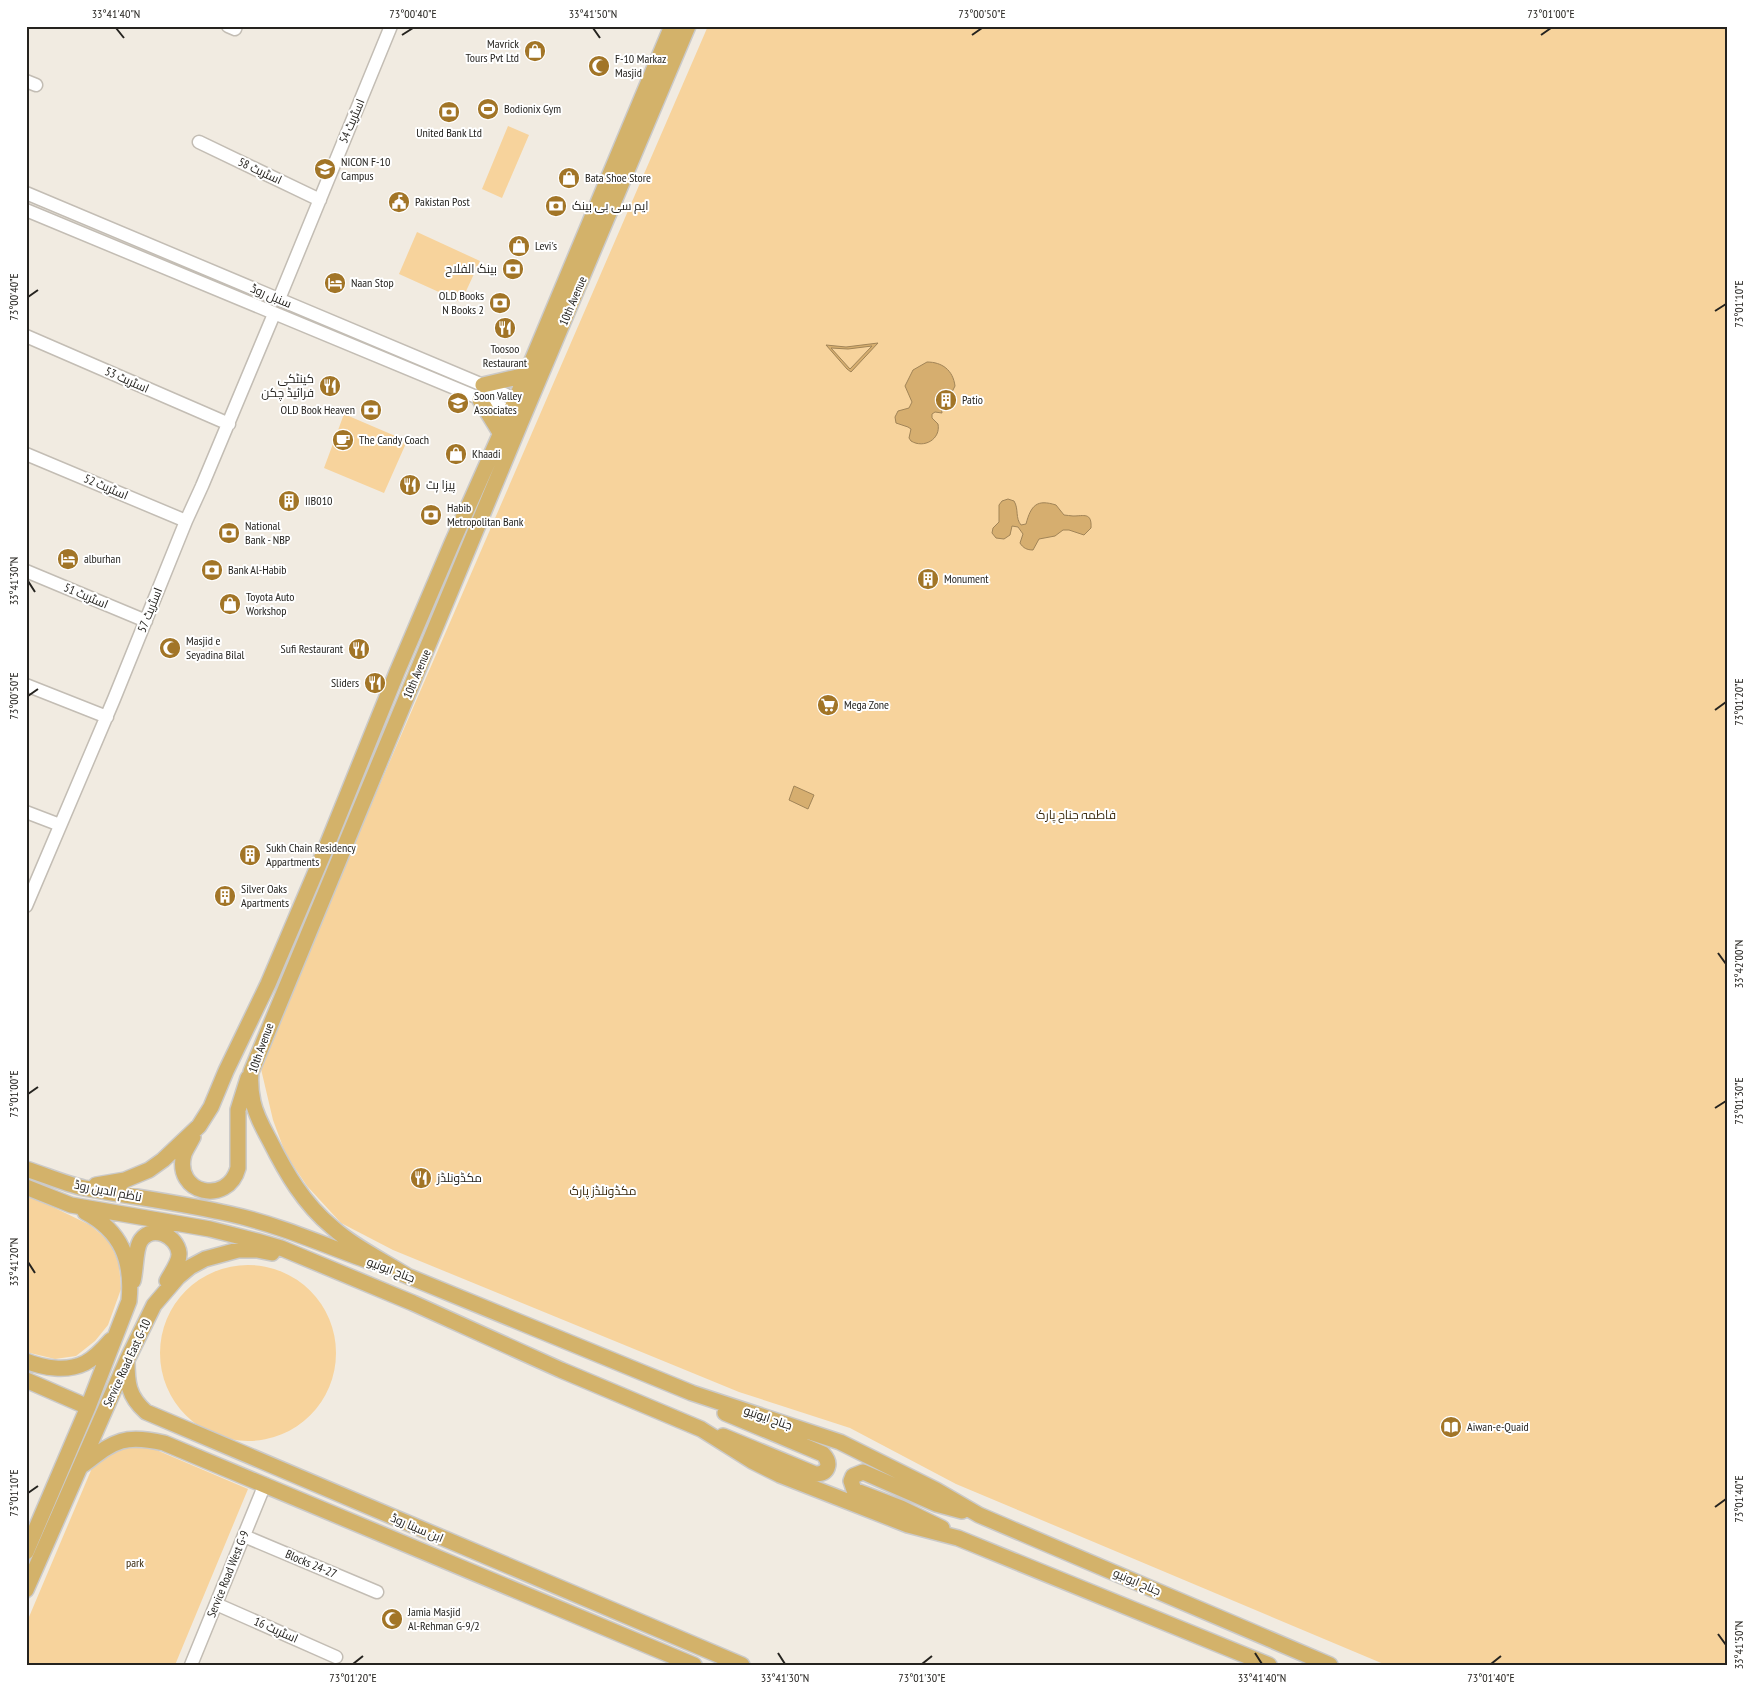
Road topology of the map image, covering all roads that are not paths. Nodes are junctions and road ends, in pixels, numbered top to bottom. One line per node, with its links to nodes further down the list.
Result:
1 (228, 26): 2 (street)
2 (236, 26)
3 (391, 26): 8 (street, اسٹریٹ 54)
4 (672, 26): 10 (main road, 10th Avenue)
5 (688, 26): 10 (main road, 10th Avenue)
6 (199, 142): 8 (street, اسٹریٹ 58)
7 (29, 195): 9 (street); 11 (street, سنبل روڈ)
8 (320, 200): 11 (street, اسٹریٹ 54)
9 (26, 210): 12 (street, سنبل روڈ)
10 (586, 251): 14 (main road, 10th Avenue); 26 (main road, 10th Avenue)
11 (279, 299): 15 (street, سنبل روڈ)
12 (274, 314): 15 (street, سنبل روڈ); 17 (street, اسٹریٹ 57)
13 (26, 336): 17 (street, اسٹریٹ 53)
14 (526, 375): 15 (main road); 16 (main road, 10th Avenue)
15 (482, 392): 16 (street, سنبل روڈ); 18 (main road)
16 (513, 405): 18 (main road, 10th Avenue)
17 (229, 424): 20 (street, اسٹریٹ 57)
18 (500, 434): 25 (main road, 10th Avenue)
19 (26, 454): 20 (street, اسٹریٹ 52)
20 (186, 521): 22 (street, اسٹریٹ 57)
21 (26, 571): 22 (street, اسٹریٹ 51)
22 (146, 621): 24 (street, اسٹریٹ 57)
23 (26, 685): 24 (street)
24 (107, 717): 28 (street, اسٹریٹ 57)
25 (348, 795): 26 (main road); 31 (main road, 10th Avenue)
26 (364, 801): 30 (main road, 10th Avenue)
27 (26, 812): 28 (street)
28 (60, 825): 29 (street, اسٹریٹ 57)
29 (26, 906)
30 (250, 1072): 31 (main road); 39 (main road, 10th Avenue)
31 (199, 1126): 34 (main road, 10th Avenue)
32 (26, 1169): 34 (main road, ناظم الدین روڈ)
33 (26, 1187): 35 (main road, ناظم الدین روڈ)
34 (82, 1188): 36 (main road, ناظم الدین روڈ)
35 (71, 1205): 37 (main road, ناظم الدین روڈ); 40 (main road, Service Road East G-10)
36 (191, 1206): 39 (main road, جناح ایونیو)
37 (159, 1219): 38 (main road, جناح ایونیو)
38 (317, 1263): 41 (main road, Service Road East G-10); 48 (main road, جناح ایونیو)
39 (409, 1276): 46 (main road, جناح ایونیو)
40 (130, 1292): 41 (main road); 42 (main road, Service Road East G-10)
41 (161, 1294): 43 (main road, Service Road East G-10)
42 (117, 1334): 44 (main road); 47 (main road, Service Road East G-10)
43 (127, 1360): 49 (main road, Service Road East G-10); 58 (main road, ابن سینا روڈ)
44 (26, 1361)
45 (26, 1380): 47 (main road)
46 (692, 1394): 48 (main road); 51 (main road, جناح ایونیو)
47 (88, 1407): 54 (main road, Service Road East G-10)
48 (701, 1429): 53 (main road, جناح ایونیو)
49 (80, 1467): 50 (main road, ابن سینا روڈ); 55 (main road, Service Road East G-10)
50 (265, 1484): 52 (street, Service Road West G-9); 60 (main road, ابن سینا روڈ)
51 (979, 1515): 53 (main road); 64 (main road, جناح ایونیو)
52 (244, 1536): 56 (street, Blocks 24-27); 57 (street, Service Road West G-9)
53 (958, 1538): 63 (main road, جناح ایونیو)
54 (26, 1552)
55 (26, 1590)
56 (377, 1592)
57 (216, 1604): 59 (street, اسٹریٹ 16); 61 (street, Service Road West G-9)
58 (696, 1645): 60 (street); 62 (main road, ابن سینا روڈ)
59 (336, 1657)
60 (691, 1664)
61 (191, 1665)
62 (742, 1665)
63 (1269, 1665)
64 (1330, 1665)

